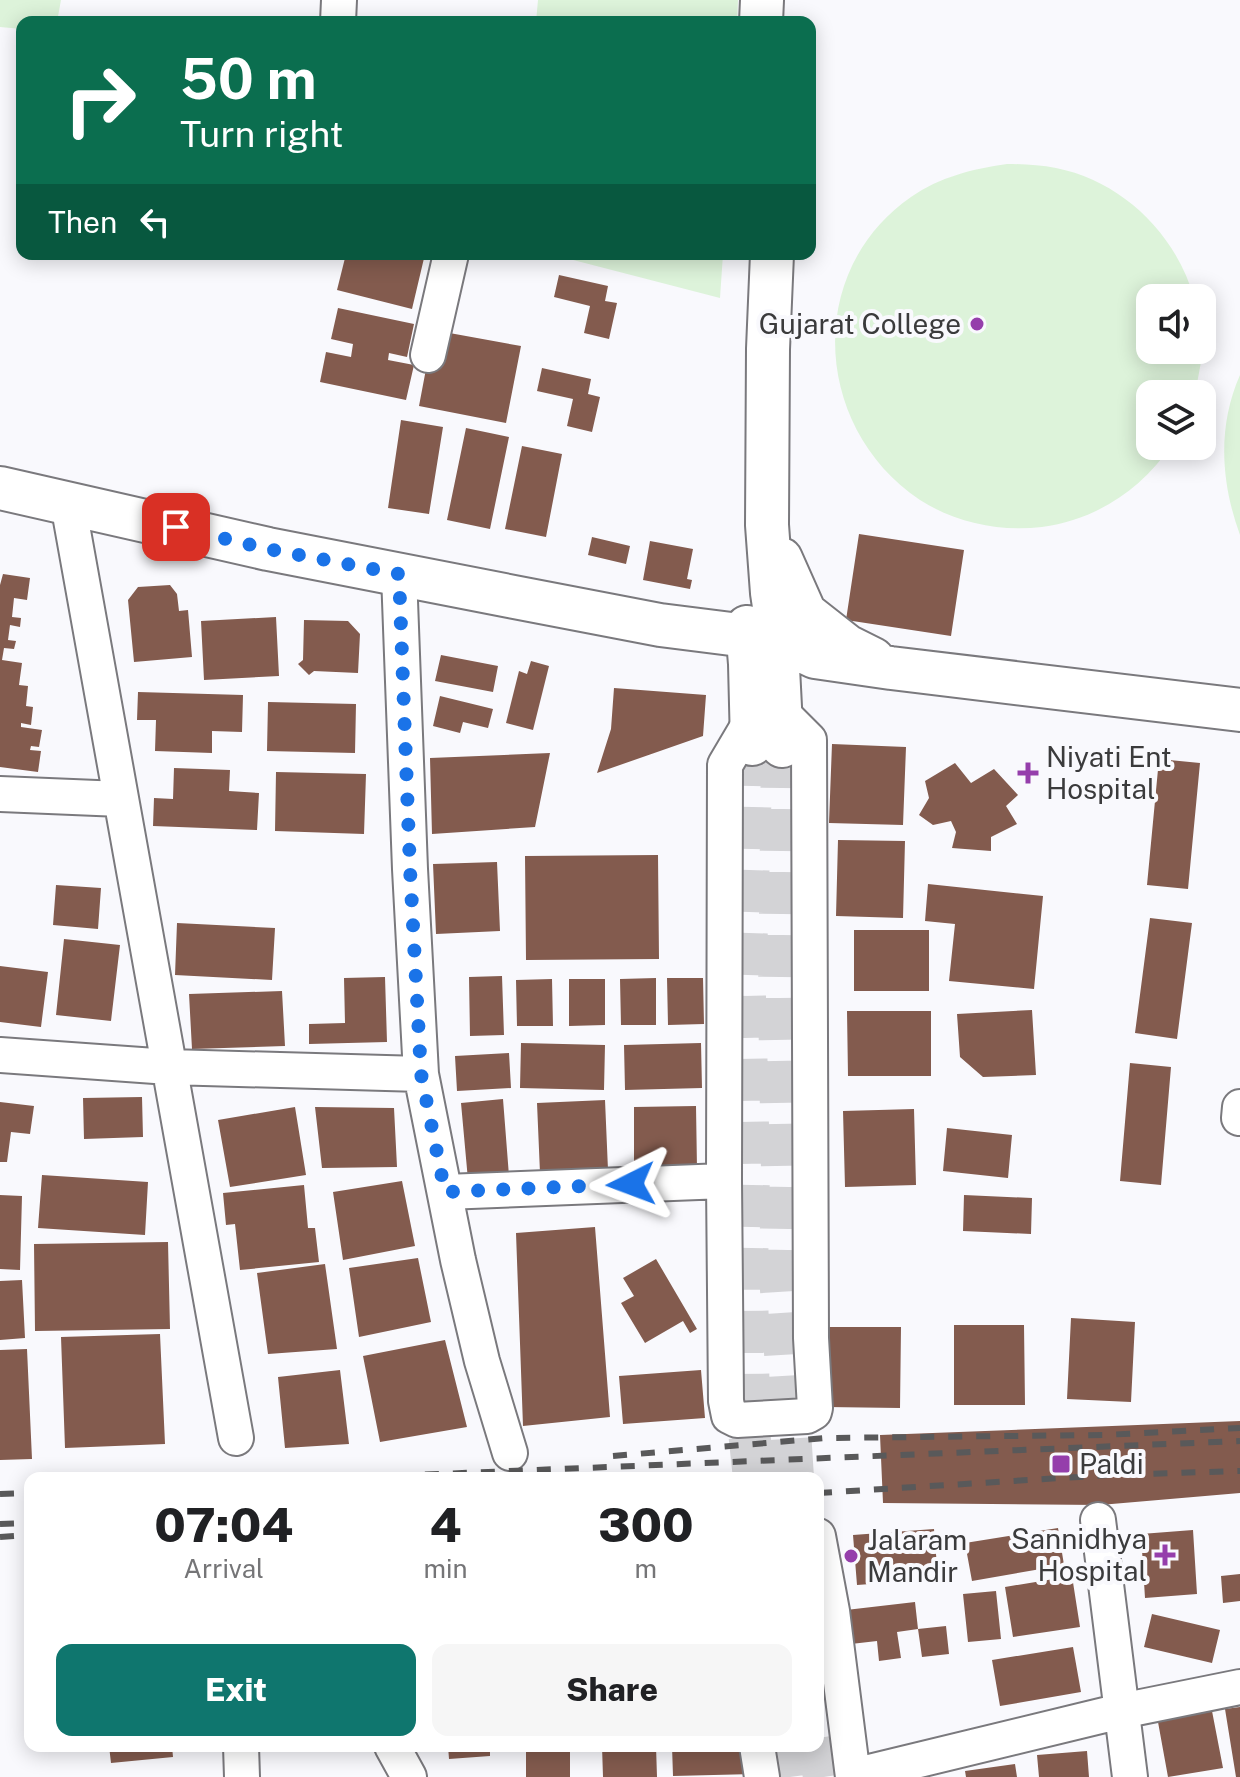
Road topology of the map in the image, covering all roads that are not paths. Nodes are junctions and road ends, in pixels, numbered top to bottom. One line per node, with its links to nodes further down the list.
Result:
1 (450, 260): 4 (street)
2 (749, 260): 10 (main road)
3 (772, 260): 8 (main road)
4 (428, 355)
5 (0, 488): 9 (main road)
6 (0, 504): 7 (main road)
7 (71, 520): 9 (main road); 15 (street)
8 (767, 525): 10 (main road); 11 (main road)
9 (399, 585): 10 (main road); 18 (street)
10 (774, 653): 11 (main road); 13 (main road)
11 (891, 668): 12 (main road)
12 (1240, 710)
13 (767, 731): 19 (street); 19 (street)
14 (0, 794): 15 (street)
15 (121, 799): 17 (street)
16 (0, 1055): 17 (street)
17 (169, 1067): 18 (street); 21 (street)
18 (421, 1074): 20 (street)
19 (724, 1181): 20 (street)
20 (445, 1192): 22 (street)
21 (236, 1438)
22 (510, 1453)
23 (1098, 1520): 26 (street)
24 (824, 1568): 33 (street)
25 (1240, 1687): 26 (street)
26 (1121, 1711): 33 (street); 34 (street)
27 (241, 1752): 30 (street)
28 (395, 1752): 31 (street)
29 (758, 1752): 32 (street)
30 (242, 1777)
31 (409, 1777)
32 (762, 1777)
33 (853, 1777)
34 (1130, 1777)

